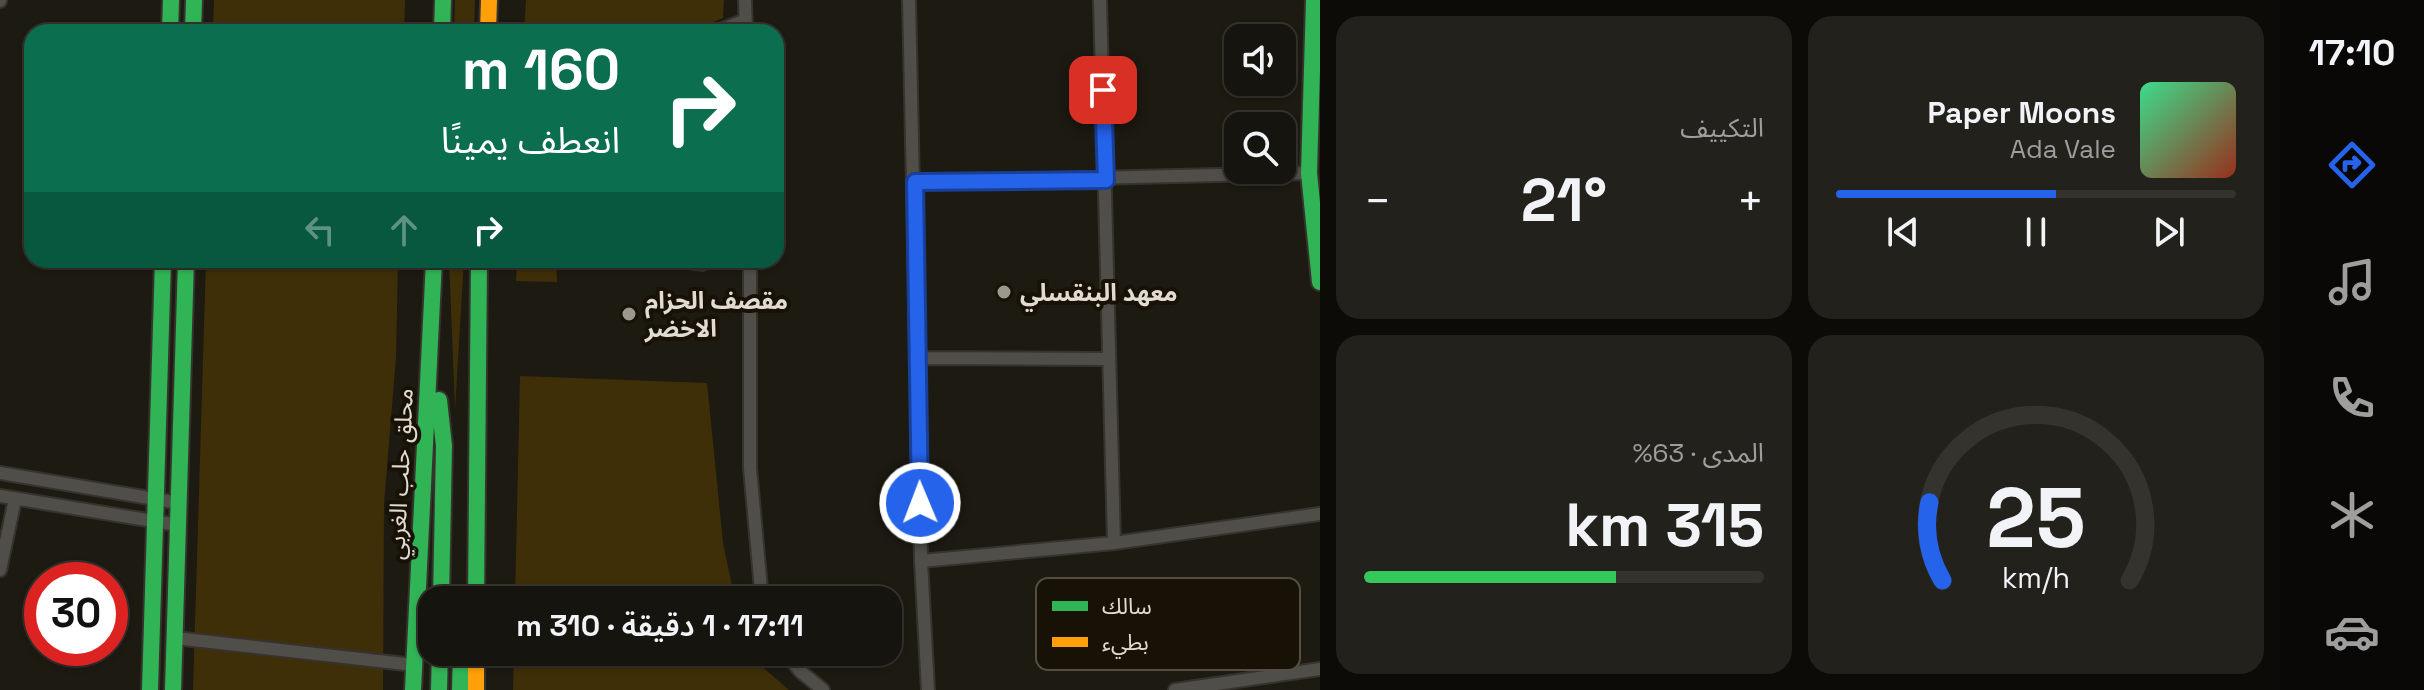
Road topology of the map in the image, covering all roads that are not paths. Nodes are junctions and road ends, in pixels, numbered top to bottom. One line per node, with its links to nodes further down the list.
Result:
1 (171, 0): 10 (main road)
2 (194, 0): 11 (main road)
3 (443, 0): 12 (main road)
4 (489, 0): 13 (main road)
5 (745, 0): 9 (street)
6 (909, 0): 18 (street)
7 (1100, 0): 17 (street)
8 (1314, 0): 16 (main road)
9 (745, 17): 14 (lane); 15 (street)
10 (170, 24)
11 (193, 24)
12 (442, 24)
13 (488, 24)
14 (728, 24)
15 (745, 24)
16 (1309, 173): 17 (street); 24 (main road)
17 (1106, 180): 18 (street); 28 (street)
18 (915, 182): 27 (street)
19 (163, 268): 32 (main road)
20 (186, 268): 33 (main road)
21 (434, 268): 25 (main road, محلق حلب الغربي)
22 (479, 268): 26 (main road)
23 (750, 268): 43 (street)
24 (1320, 282)
25 (432, 328): 40 (main road); 45 (main road, محلق حلب الغربي)
26 (477, 331): 41 (main road); 42 (main road)
27 (918, 358): 28 (street); 38 (street)
28 (1107, 359): 37 (street)
29 (0, 473): 32 (street)
30 (0, 496): 31 (street)
31 (15, 499): 35 (street); 39 (street)
32 (156, 500): 33 (street); 35 (main road)
33 (179, 503): 36 (main road)
34 (1320, 514): 37 (street)
35 (155, 523): 36 (street); 51 (main road)
36 (178, 525): 44 (main road)
37 (1114, 543): 38 (street)
38 (921, 561): 58 (street)
39 (0, 570)
40 (441, 586)
41 (462, 586)
42 (476, 586)
43 (761, 586)
44 (175, 638): 45 (street); 52 (main road)
45 (414, 665): 53 (main road, محلق حلب الغربي)
46 (440, 666): 54 (main road)
47 (461, 666): 55 (main road)
48 (476, 666): 56 (main road)
49 (796, 666): 57 (street)
50 (1320, 669): 59 (street)
51 (150, 690)
52 (173, 690)
53 (413, 690)
54 (439, 690)
55 (460, 690)
56 (476, 690)
57 (823, 690)
58 (928, 690)
59 (1175, 690)

